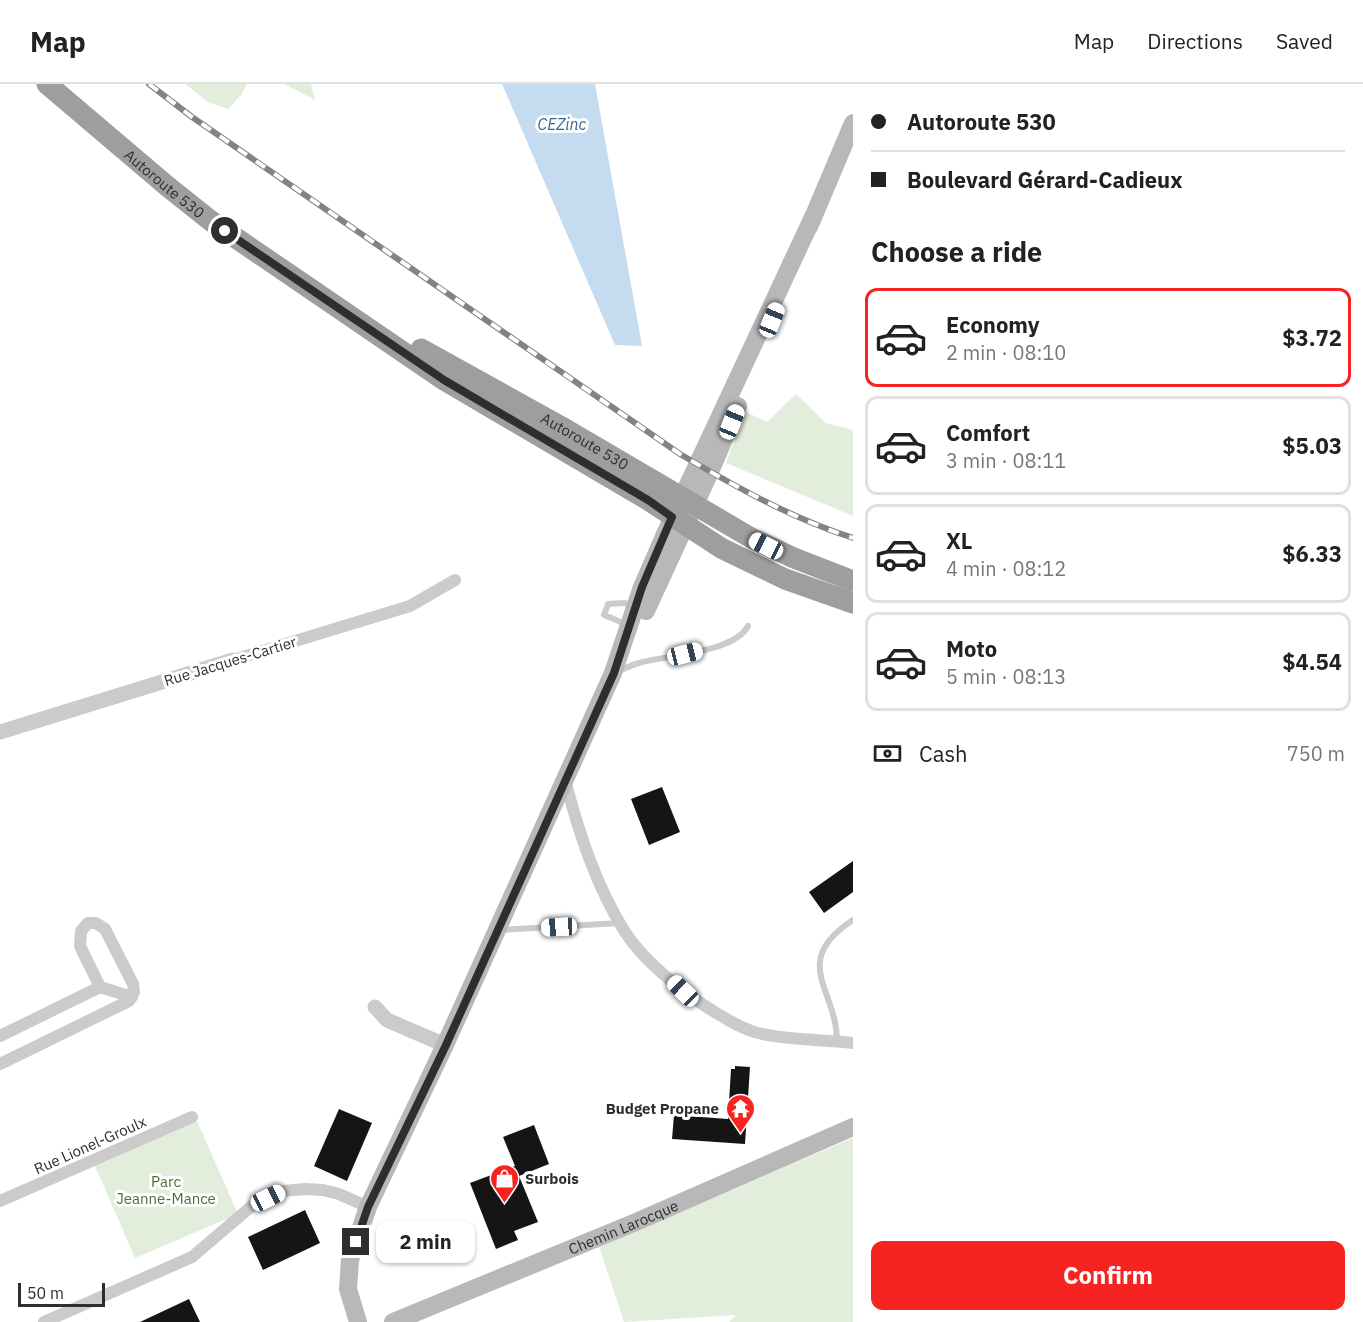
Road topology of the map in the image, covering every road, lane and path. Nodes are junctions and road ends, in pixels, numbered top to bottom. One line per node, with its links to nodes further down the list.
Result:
1 (47, 84): 3 (highway, Autoroute 530)
2 (853, 123): 4 (main road)
3 (320, 295): 4 (highway, Autoroute 530); 5 (highway, Autoroute 530)
4 (688, 501): 5 (main road); 7 (highway, Autoroute 530)
5 (678, 521): 8 (highway, Autoroute 530); 9 (main road); 13 (main road)
6 (455, 580): 12 (street, Rue Jacques-Cartier)
7 (853, 581)
8 (853, 603)
9 (635, 606): 10 (main road); 10 (lane)
10 (628, 626): 13 (main road)
11 (747, 626): 13 (lane)
12 (233, 660): 14 (street, Rue Jacques-Cartier)
13 (614, 673): 15 (main road)
14 (0, 732)
15 (565, 780): 17 (street); 18 (main road)
16 (853, 921): 23 (lane)
17 (621, 923): 18 (lane); 23 (street)
18 (497, 930): 25 (main road)
19 (100, 987): 20 (street); 20 (street); 22 (street)
20 (132, 997): 26 (street)
21 (375, 1007): 25 (street)
22 (0, 1036)
23 (837, 1042): 24 (street)
24 (853, 1043)
25 (446, 1045): 30 (main road)
26 (0, 1064)
27 (192, 1117): 29 (street, Rue Lionel-Groulx)
28 (853, 1127): 33 (main road, Chemin Larocque)
29 (0, 1201)
30 (368, 1207): 31 (street); 32 (main road)
31 (44, 1322)
32 (358, 1322)
33 (393, 1322)

